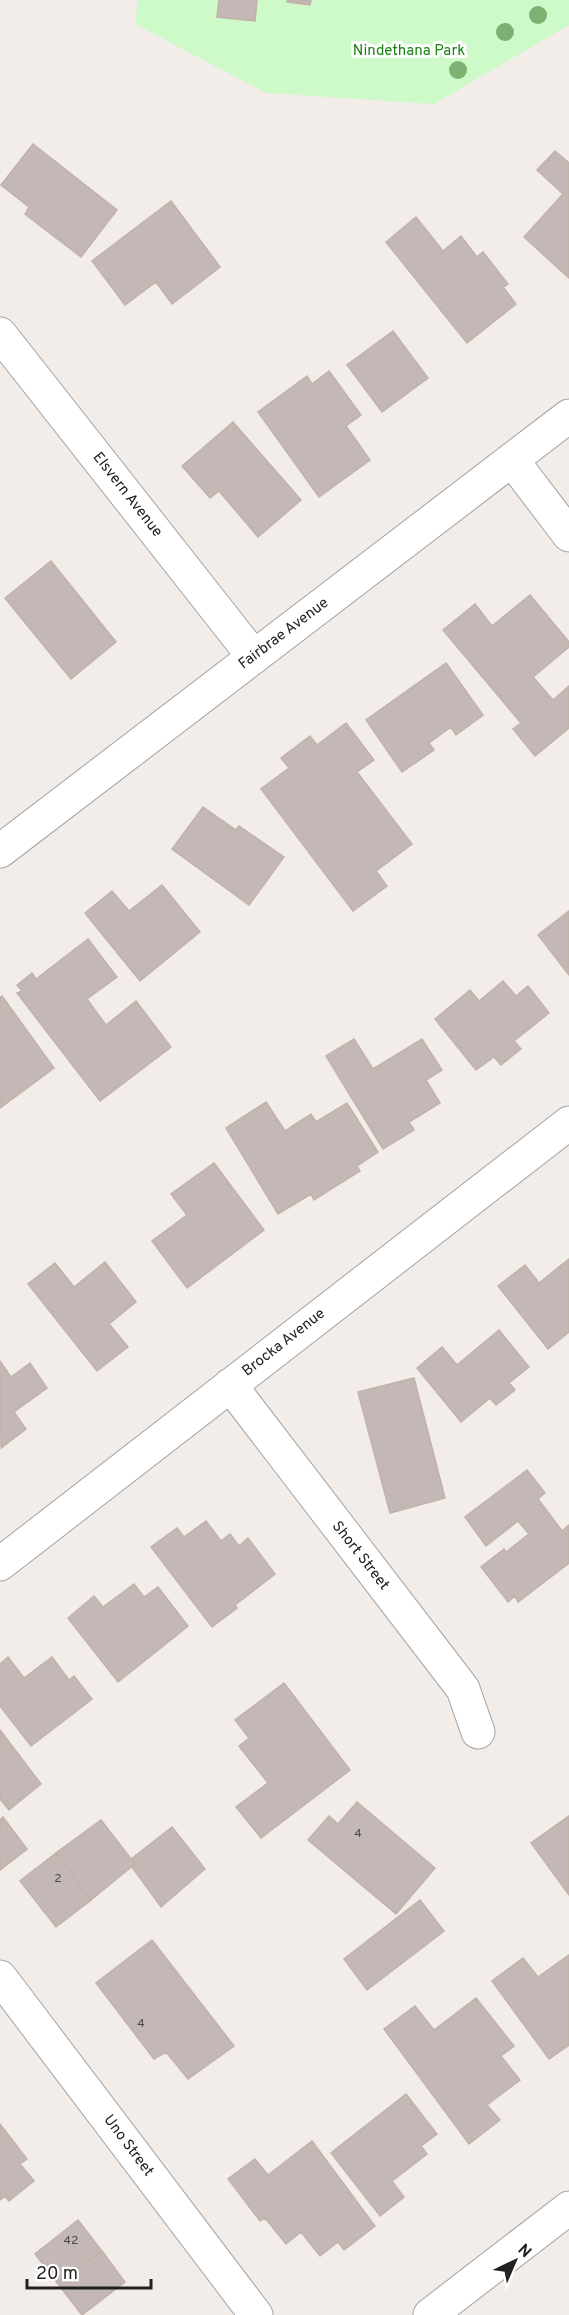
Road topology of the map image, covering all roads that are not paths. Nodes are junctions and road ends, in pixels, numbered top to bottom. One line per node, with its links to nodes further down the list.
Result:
1 (0, 334): 5 (street, Elsvern Avenue)
2 (569, 416): 3 (street, Fairbrae Avenue)
3 (512, 460): 4 (street); 5 (street, Fairbrae Avenue)
4 (569, 535)
5 (254, 657): 6 (street, Fairbrae Avenue)
6 (0, 851)
7 (569, 1123): 8 (street, Brocka Avenue)
8 (230, 1385): 9 (street, Brocka Avenue); 10 (street, Short Street)
9 (0, 1564)
10 (478, 1732)
11 (0, 1977): 13 (street, Uno Street)
12 (569, 2208): 14 (street)
13 (256, 2315)
14 (430, 2315)

